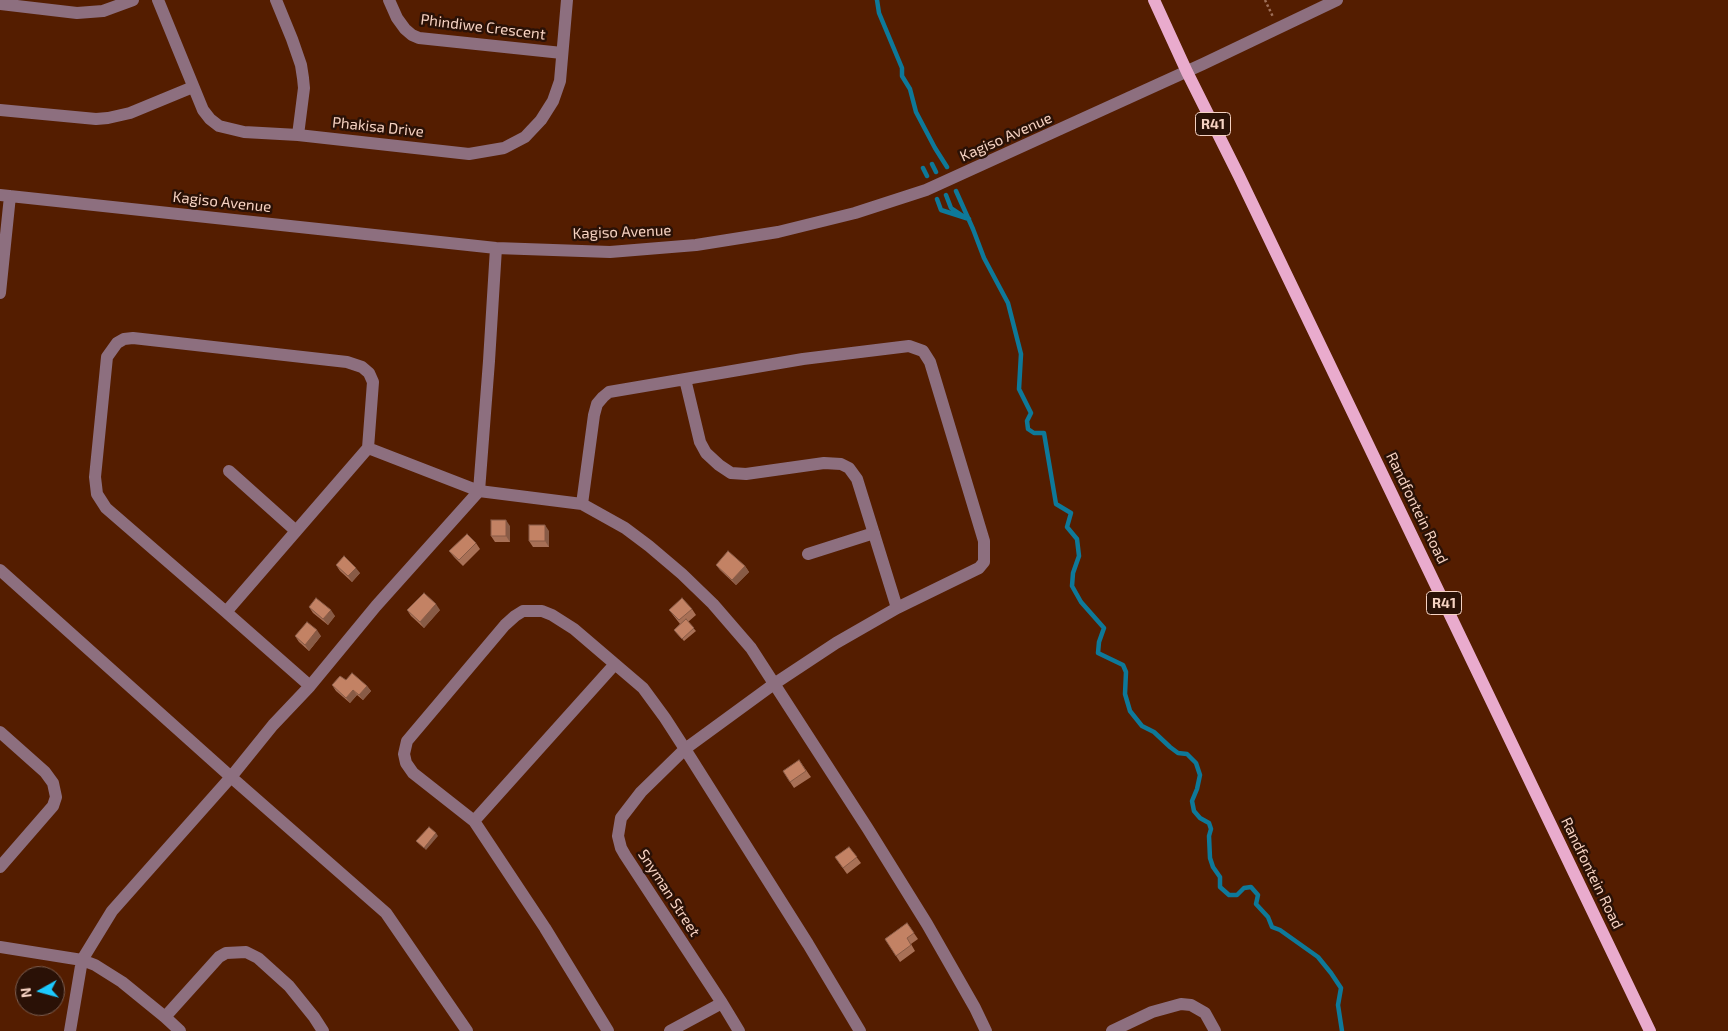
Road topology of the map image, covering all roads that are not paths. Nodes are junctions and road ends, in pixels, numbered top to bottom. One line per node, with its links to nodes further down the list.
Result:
1 (133, 0): 8 (street)
2 (158, 0): 11 (street, Phakisa Drive)
3 (276, 0): 13 (street)
4 (390, 0): 9 (street, Phindiwe Crescent)
5 (567, 0): 9 (street, Phakisa Drive)
6 (1154, 0): 10 (main road, Randfontein Road / R41)
7 (1337, 0): 10 (street, Kagiso Avenue)
8 (0, 4)
9 (562, 53): 13 (street, Phakisa Drive)
10 (1186, 72): 15 (street, Kagiso Avenue); 51 (main road, Randfontein Road / R41)
11 (193, 88): 12 (street); 13 (street, Phakisa Drive)
12 (0, 110)
13 (298, 135)
14 (5, 195): 15 (street, Kagiso Avenue); 16 (street)
15 (496, 248): 20 (street)
16 (0, 293)
17 (686, 380): 21 (street); 23 (street); 26 (street, Snyman Street)
18 (368, 448): 20 (street); 22 (street); 27 (street)
19 (229, 471): 22 (street)
20 (479, 491): 21 (street); 30 (street)
21 (582, 504): 29 (street)
22 (296, 531): 27 (street)
23 (874, 533): 24 (street); 26 (street)
24 (808, 554)
25 (0, 570): 33 (street)
26 (897, 608): 29 (street, Snyman Street)
27 (226, 612): 30 (street)
28 (615, 664): 32 (street); 34 (street); 34 (street)
29 (774, 684): 32 (street, Snyman Street); 48 (street)
30 (310, 686): 33 (street)
31 (0, 732): 35 (street)
32 (685, 749): 38 (street, Snyman Street); 47 (street)
33 (231, 777): 37 (street); 43 (street)
34 (474, 821): 44 (street)
35 (0, 868)
36 (0, 946): 37 (street)
37 (82, 960): 39 (street); 40 (street)
38 (722, 1003): 45 (street); 46 (street, Snyman Street)
39 (165, 1017): 41 (street); 42 (street)
40 (70, 1031)
41 (180, 1031)
42 (323, 1031)
43 (467, 1031)
44 (608, 1031)
45 (670, 1031)
46 (739, 1031)
47 (860, 1031)
48 (986, 1031)
49 (1112, 1031): 50 (street)
50 (1216, 1031)
51 (1650, 1031)

